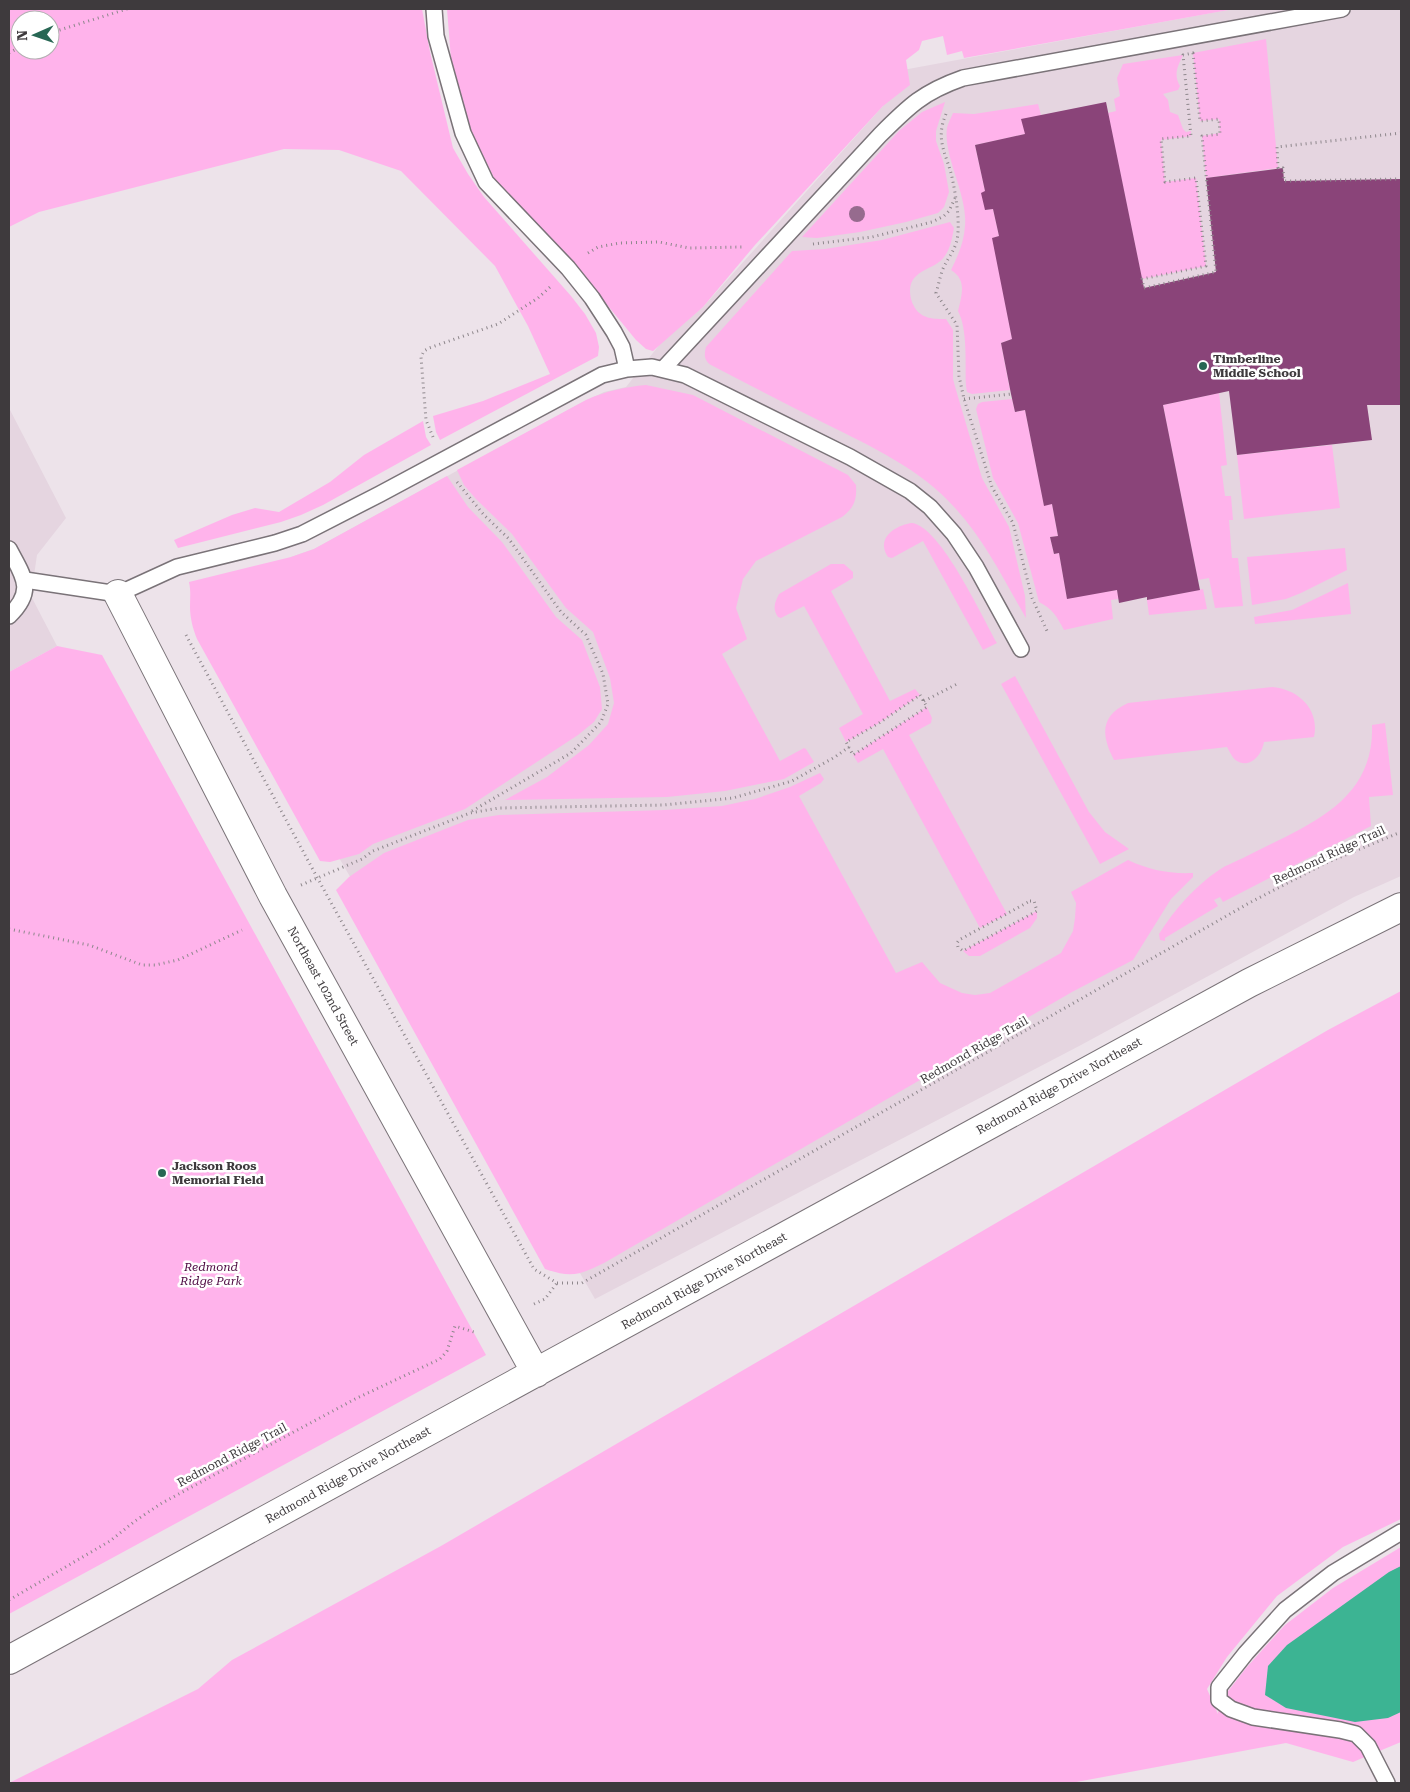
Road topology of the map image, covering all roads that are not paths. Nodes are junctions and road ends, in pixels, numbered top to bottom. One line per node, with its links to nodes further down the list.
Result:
1 (434, 9): 3 (lane)
2 (1342, 9): 4 (lane)
3 (627, 369): 4 (lane); 7 (lane)
4 (663, 370): 9 (lane)
5 (9, 549): 6 (lane)
6 (26, 580): 7 (lane); 8 (lane)
7 (118, 594): 11 (street, Northeast 102nd Street)
8 (9, 616)
9 (1021, 650)
10 (1401, 907): 11 (street, Redmond Ridge Drive Northeast)
11 (536, 1373): 13 (street, Redmond Ridge Drive Northeast)
12 (1401, 1532): 14 (lane)
13 (9, 1660)
14 (1387, 1783)

